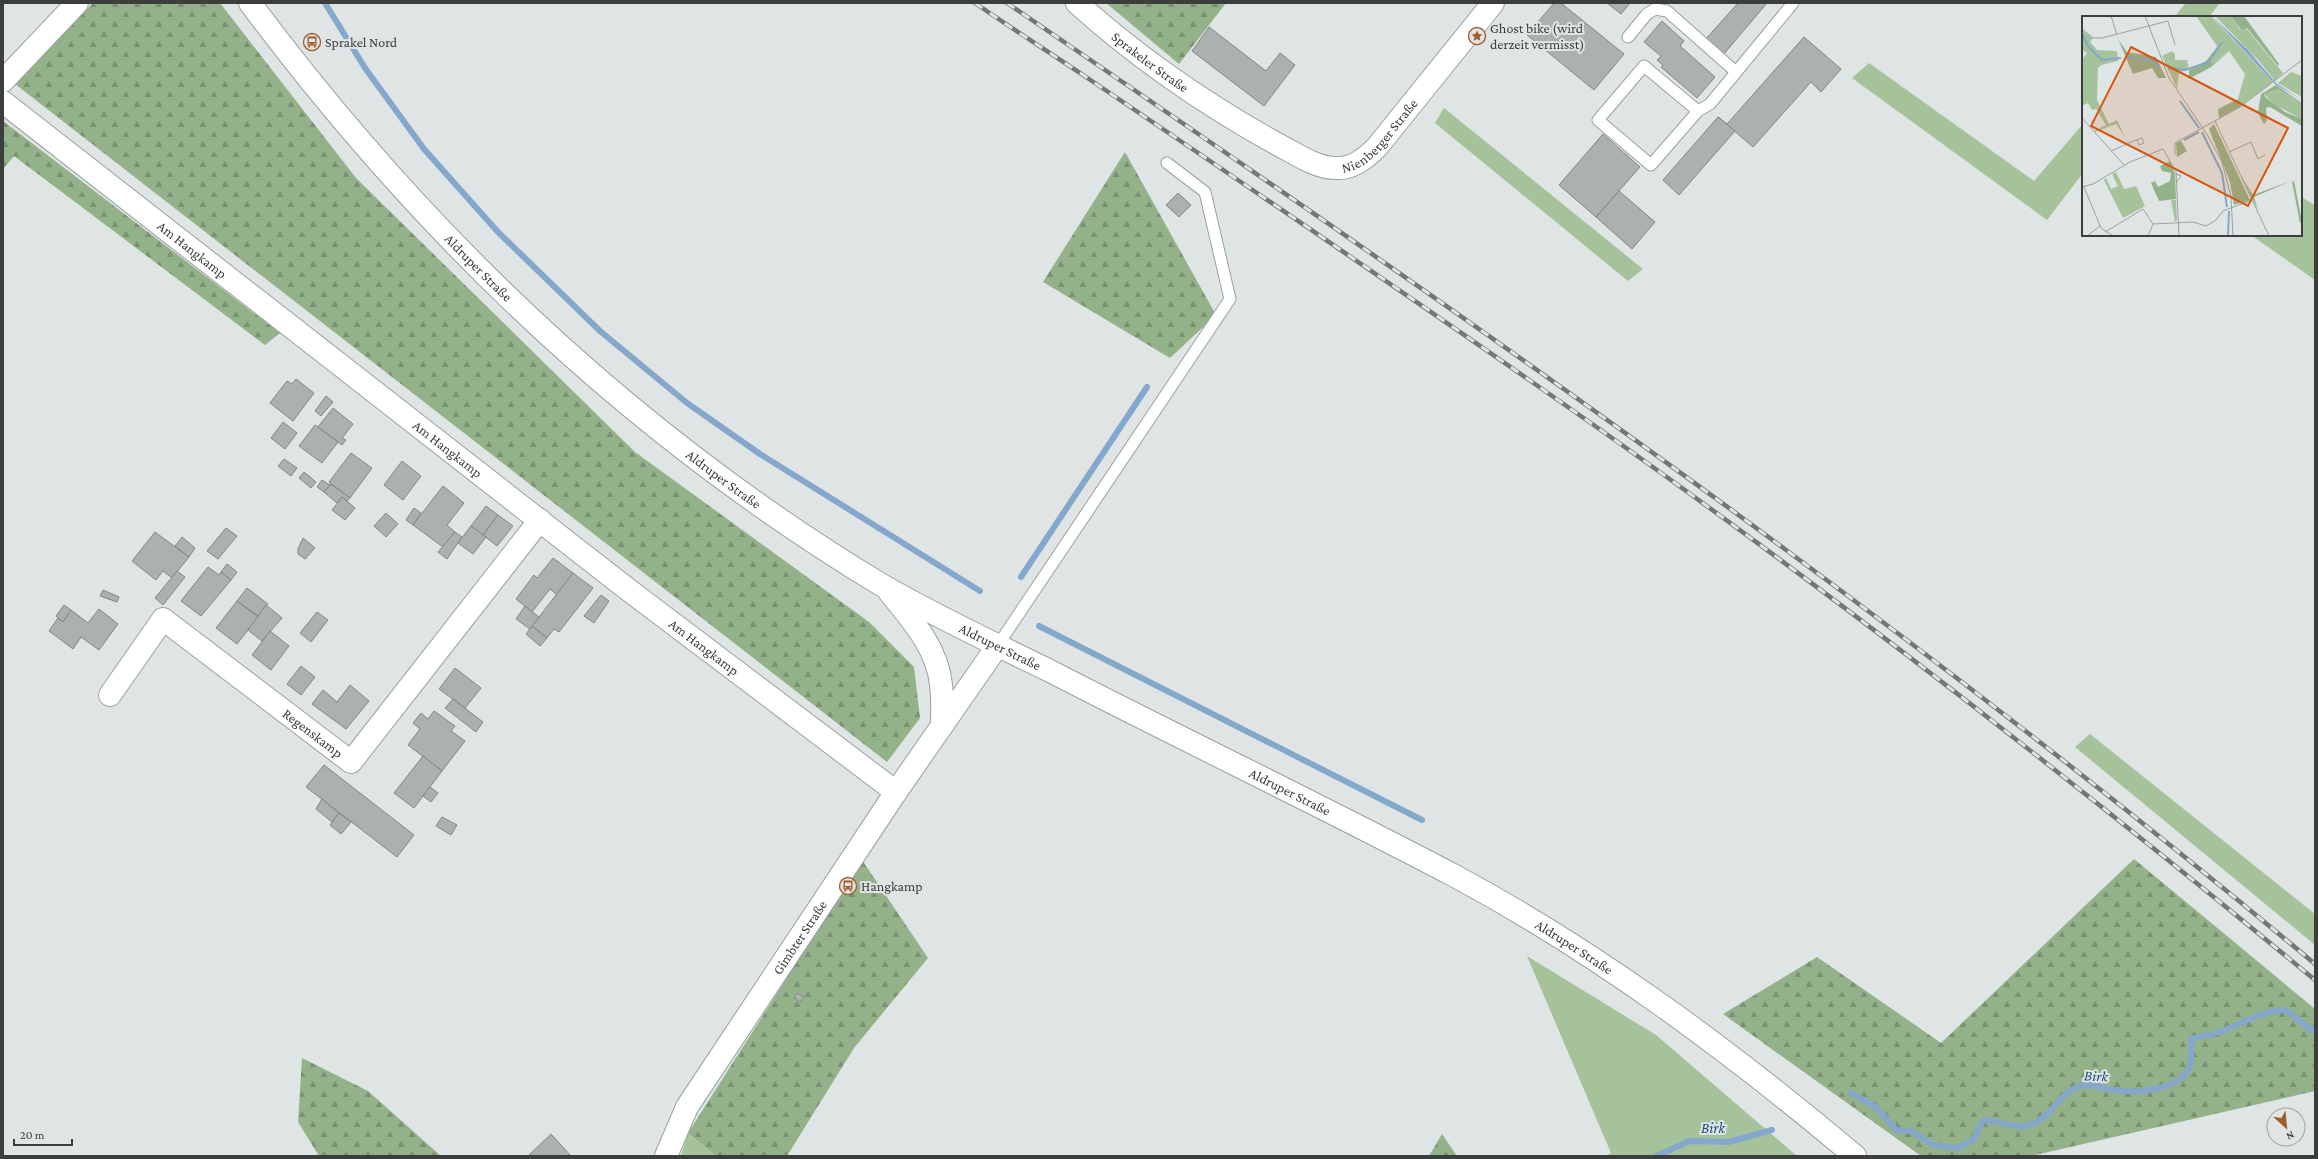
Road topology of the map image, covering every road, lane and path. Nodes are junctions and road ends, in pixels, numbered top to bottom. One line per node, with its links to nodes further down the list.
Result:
1 (77, 3): 8 (street)
2 (250, 3): 14 (street, Aldruper Straße)
3 (1077, 3): 11 (street, Sprakeler Straße)
4 (1493, 3): 11 (street, Nienberger Straße)
5 (1792, 3): 7 (lane)
6 (1628, 37): 7 (lane)
7 (1736, 72): 10 (lane)
8 (3, 81)
9 (3, 102): 13 (street, Am Hangkamp)
10 (1698, 111): 10 (lane)
11 (1228, 117)
12 (1167, 164): 15 (lane)
13 (540, 520): 16 (street, Regenskamp); 18 (street, Am Hangkamp)
14 (885, 586): 15 (street, Aldruper Straße); 17 (street)
15 (998, 645): 17 (street, Gimbter Straße); 20 (street, Aldruper Straße)
16 (110, 696)
17 (942, 725): 18 (street, Gimbter Straße)
18 (896, 792): 19 (street, Gimbter Straße)
19 (666, 1156)
20 (1855, 1156)

